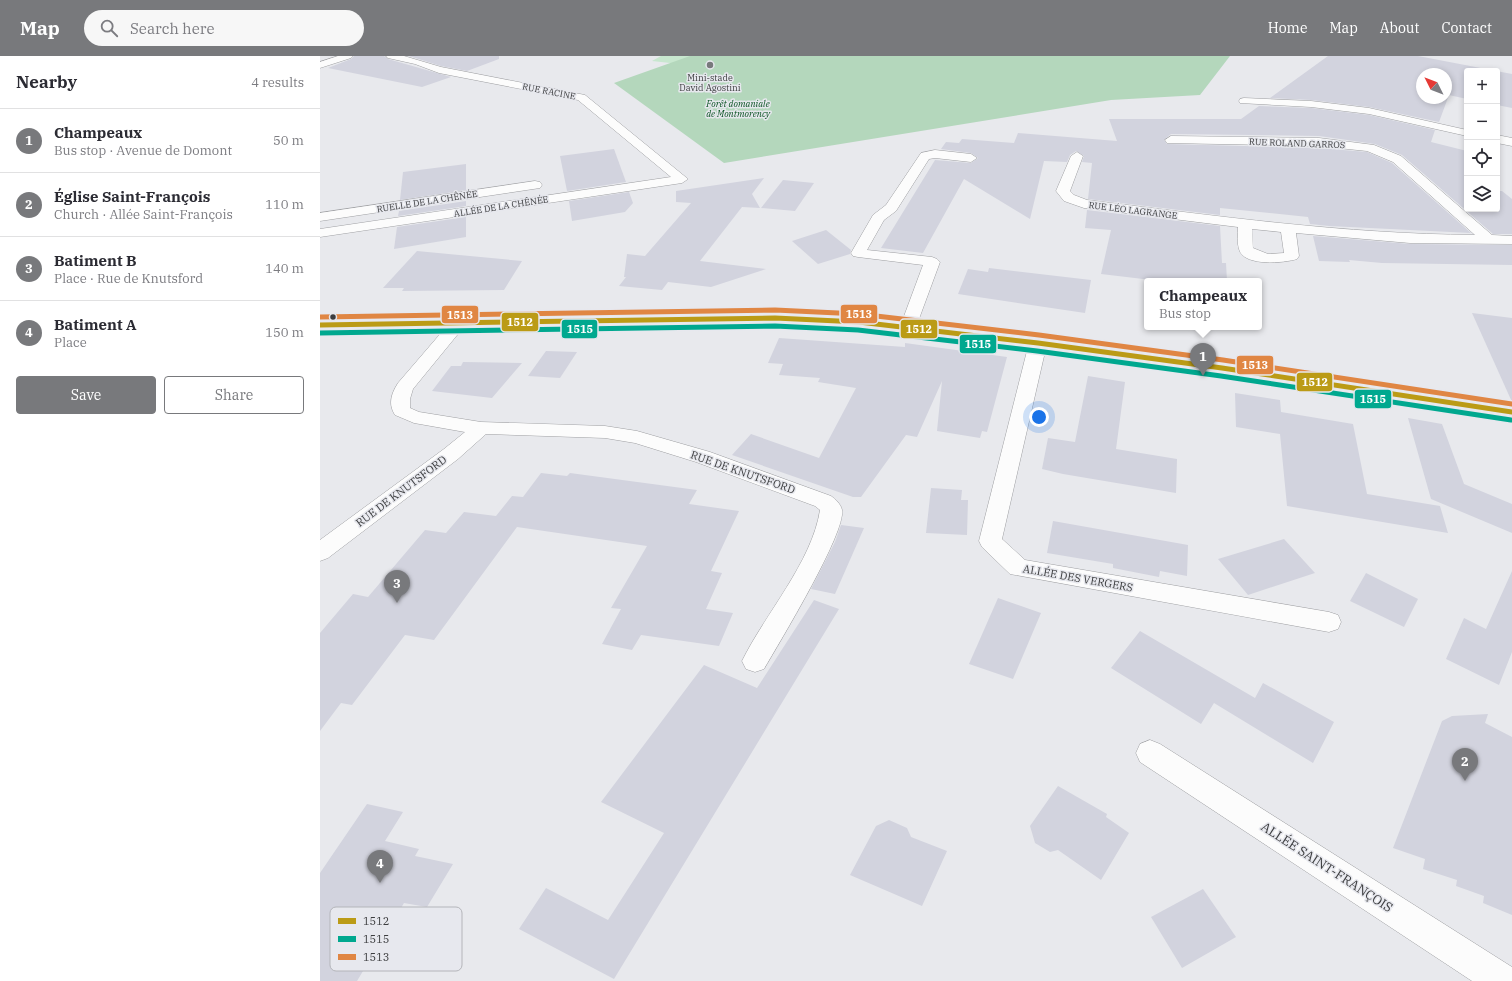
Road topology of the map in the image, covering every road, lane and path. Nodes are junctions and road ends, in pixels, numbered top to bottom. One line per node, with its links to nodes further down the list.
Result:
1 (348, 56): 3 (street)
2 (391, 56): 11 (street, RUE RACINE)
3 (320, 65)
4 (1244, 101): 5 (street)
5 (1464, 132)
6 (1171, 140): 17 (street, RUE ROLAND GARROS)
7 (1500, 140): 8 (street)
8 (1512, 142)
9 (1077, 156): 14 (street, RUE LÉO LAGRANGE)
10 (971, 158): 21 (street)
11 (682, 178): 16 (street, ALLÉE DE LA CHÊNÉE)
12 (535, 185): 13 (street, RUELLE DE LA CHÊNÉE)
13 (320, 217)
14 (1245, 224): 15 (street, RUE LÉO LAGRANGE); 15 (street)
15 (1288, 228): 17 (street, RUE LÉO LAGRANGE)
16 (320, 233)
17 (1487, 239): 18 (street, RUE LÉO LAGRANGE)
18 (1512, 240)
19 (459, 323): 20 (main road); 21 (main road); 24 (street, RUE DE KNUTSFORD)
20 (320, 325)
21 (908, 327): 22 (main road)
22 (1038, 343): 23 (main road); 26 (street, ALLÉE DES VERGERS)
23 (1512, 412)
24 (481, 428): 25 (street, RUE DE KNUTSFORD); 27 (street, RUE DE KNUTSFORD)
25 (320, 552)
26 (1329, 622)
27 (755, 661)
28 (1150, 753): 29 (street, ALLÉE SAINT-FRANÇOIS)
29 (1503, 981)

